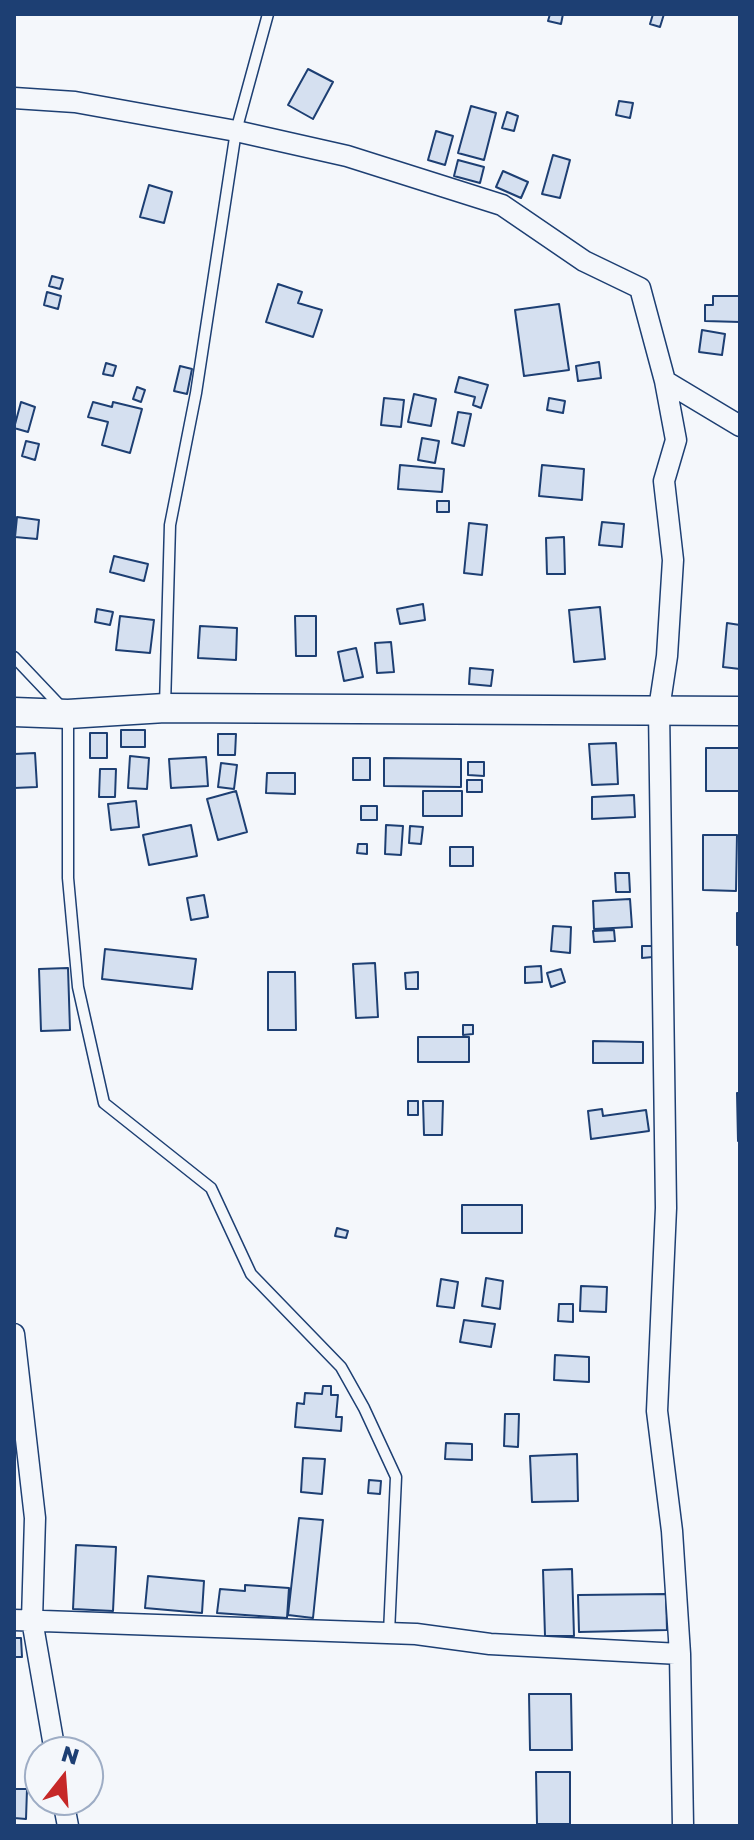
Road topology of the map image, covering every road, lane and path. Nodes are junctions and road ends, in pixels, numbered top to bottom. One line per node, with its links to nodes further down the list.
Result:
1 (268, 14): 3 (lane)
2 (14, 98): 3 (street)
3 (236, 131): 4 (street); 7 (lane)
4 (665, 381): 5 (street); 8 (street)
5 (740, 426)
6 (14, 657): 11 (lane)
7 (165, 708): 8 (main road); 11 (main road)
8 (659, 709): 9 (main road); 15 (street)
9 (740, 711)
10 (14, 712): 11 (main road)
11 (68, 714): 14 (lane)
12 (14, 1334): 13 (street)
13 (23, 1620): 14 (street); 16 (street)
14 (389, 1633): 15 (street)
15 (680, 1654): 17 (street)
16 (51, 1736)
17 (683, 1826)

